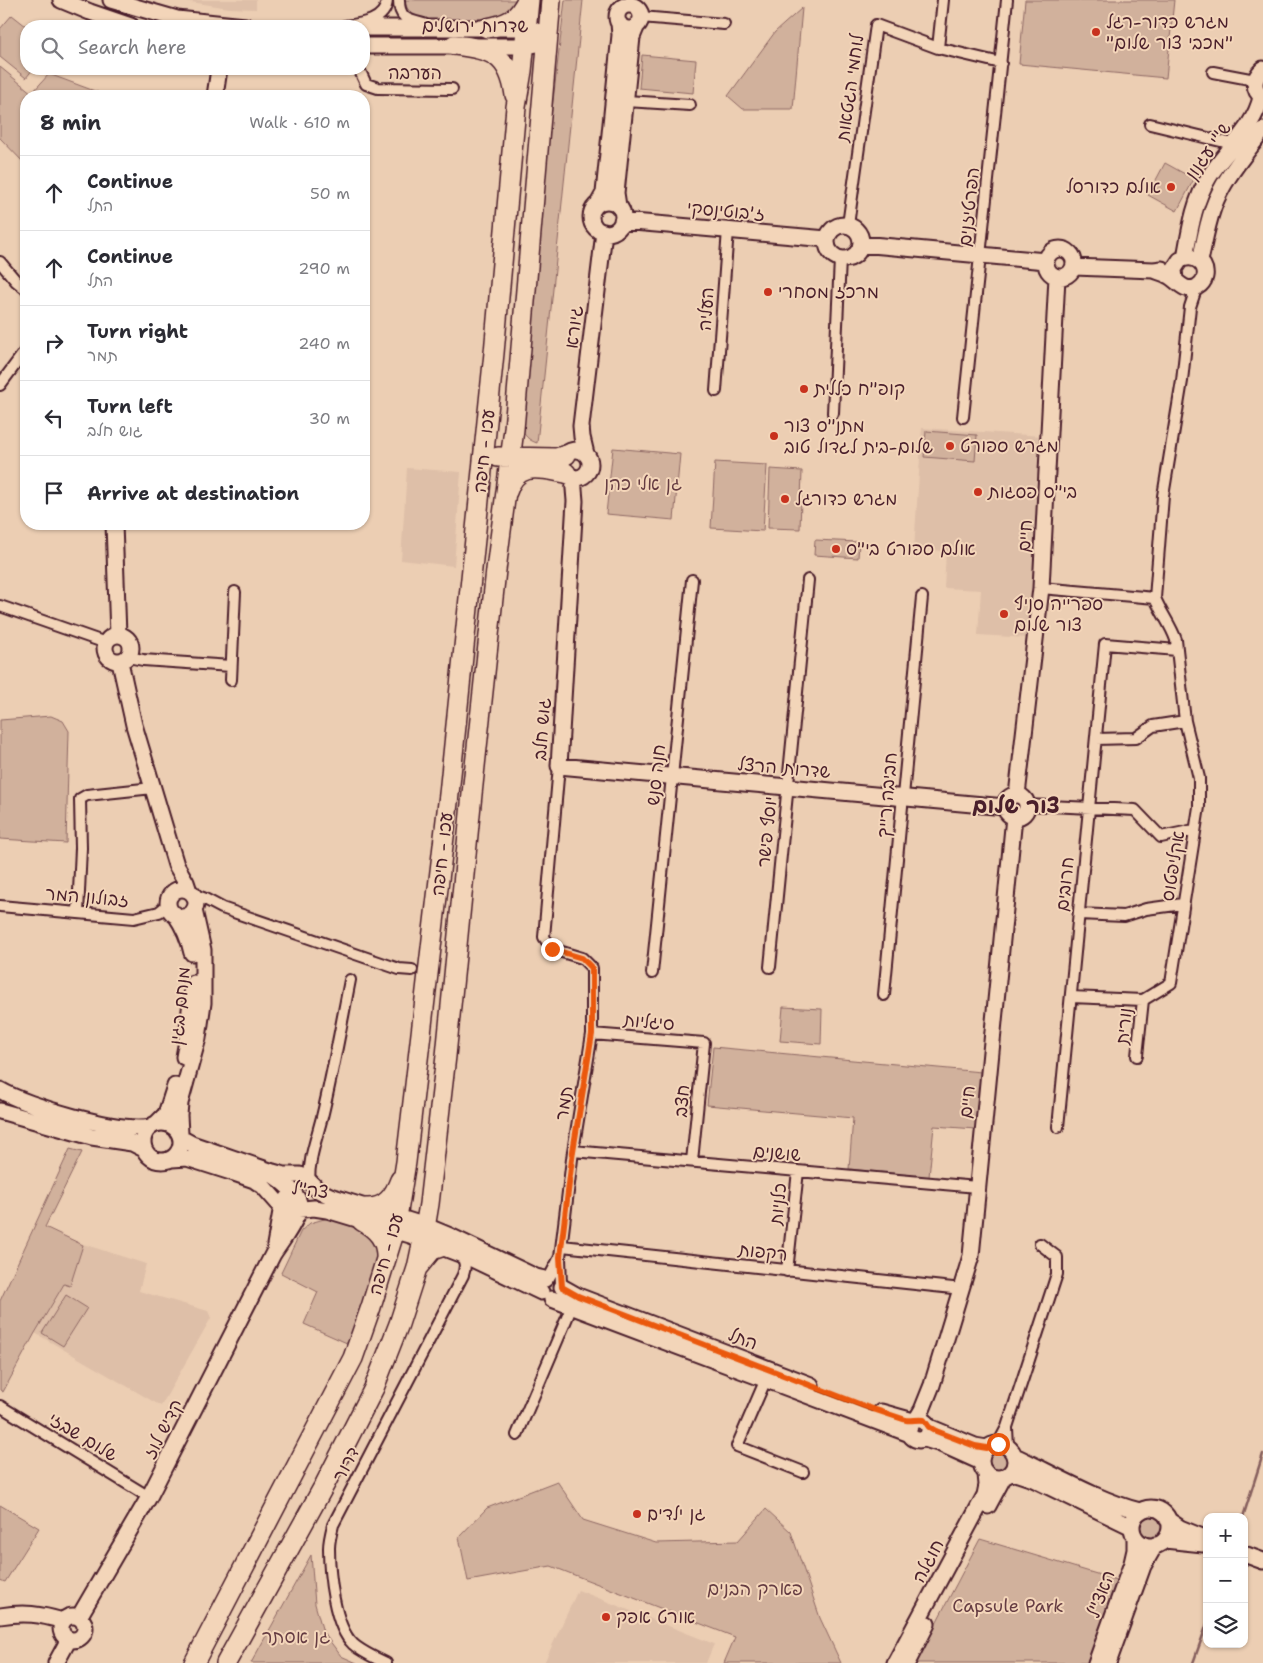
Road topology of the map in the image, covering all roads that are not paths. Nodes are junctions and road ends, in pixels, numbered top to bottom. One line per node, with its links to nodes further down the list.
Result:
1 (62, 0): 11 (street)
2 (111, 0): 12 (street)
3 (387, 0): 13 (street)
4 (399, 0): 16 (street)
5 (528, 0): 17 (highway); 18 (highway, עכו - חיפה)
6 (551, 0): 19 (highway, עכו - חיפה)
7 (943, 0): 22 (street)
8 (1007, 0): 23 (street, הפרטיזנים)
9 (620, 11): 10 (street); 35 (street)
10 (638, 13): 14 (street); 29 (street)
11 (113, 20)
12 (184, 20)
13 (370, 20)
14 (724, 24)
15 (370, 28): 16 (street, שדרות ירושלים)
16 (445, 28): 17 (street, שדרות ירושלים)
17 (487, 28): 18 (street, שדרות ירושלים)
18 (525, 37): 19 (street, שדרות ירושלים); 20 (street, שדרות ירושלים); 31 (highway, עכו - חיפה)
19 (547, 38): 59 (highway, עכו - חיפה)
20 (454, 45): 21 (street, שדרות ירושלים); 31 (highway)
21 (370, 46)
22 (938, 48): 23 (street, לוחמי הגטאות); 38 (street, לוחמי הגטאות)
23 (1001, 64): 43 (street, הפרטיזנים)
24 (1213, 72): 26 (street)
25 (362, 75): 27 (street, הערבה)
26 (1259, 75): 28 (street)
27 (452, 89)
28 (1262, 98): 34 (street, ש"י עגנון)
29 (626, 102): 30 (street); 36 (street)
30 (690, 105)
31 (516, 107): 63 (highway, עכו - חיפה)
32 (1150, 124): 34 (street)
33 (1263, 130): 47 (street, ש"י עגנון)
34 (1233, 144): 46 (street, ש"י עגנון)
35 (599, 202): 36 (street); 40 (street)
36 (618, 206): 37 (street)
37 (622, 221): 39 (street, ז'בוטינסקי); 40 (street)
38 (848, 225): 41 (street); 42 (street)
39 (728, 230): 41 (street, ז'בוטינסקי); 56 (street, העליה)
40 (604, 232): 62 (street, גיורא)
41 (827, 239): 44 (street)
42 (861, 244): 43 (street); 44 (street)
43 (980, 255): 45 (street); 58 (street, הפרטיזנים)
44 (840, 259): 57 (street)
45 (1046, 261): 49 (street); 51 (street)
46 (1180, 261): 47 (street); 50 (street); 53 (street)
47 (1200, 261): 53 (street)
48 (0, 262): 52 (street)
49 (1074, 267): 50 (street); 51 (street)
50 (1154, 270): 53 (street)
51 (1057, 277): 68 (street, חיים)
52 (20, 284)
53 (1185, 284): 71 (street)
54 (20, 358): 55 (street)
55 (0, 385)
56 (716, 391)
57 (833, 412)
58 (963, 417)
59 (514, 429): 60 (highway, עכו - חיפה); 61 (highway)
60 (510, 456): 61 (highway); 63 (highway); 64 (highway, עכו - חיפה)
61 (543, 458): 62 (highway)
62 (574, 464): 64 (highway); 80 (street, גוש חלב)
63 (483, 466): 117 (highway, עכו - חיפה)
64 (506, 495): 129 (highway, עכו - חיפה)
65 (114, 530): 73 (street)
66 (692, 580): 81 (street, חנה סנש)
67 (808, 580): 82 (street, יוסף פישר)
68 (1041, 588): 71 (street); 85 (street, חיים)
69 (235, 592): 76 (street)
70 (922, 597): 84 (street, חביבה רייך)
71 (1155, 598): 74 (street, אקליפטוס)
72 (0, 606): 73 (street)
73 (112, 639): 75 (street); 75 (street)
74 (1177, 650): 78 (street, אקליפטוס); 79 (street, חרובים)
75 (124, 659): 76 (street); 83 (street, מנחם בגין)
76 (231, 666): 77 (street)
77 (231, 680)
78 (1185, 721): 79 (street); 88 (street, אקליפטוס)
79 (1096, 739): 86 (street, חרובים)
80 (559, 766): 81 (street, שדרות הרצל); 96 (street, גוש חלב)
81 (672, 777): 82 (street, שדרות הרצל); 99 (street, חנה סנש)
82 (788, 787): 84 (street, שדרות הרצל); 97 (street, יוסף פישר)
83 (153, 788): 89 (street, מנחם בגין); 94 (street)
84 (903, 798): 87 (street, שדרות הרצל); 101 (street, חביבה רייך)
85 (1022, 800): 86 (street); 87 (street)
86 (1089, 808): 88 (street); 95 (street, חרובים)
87 (1010, 812): 122 (street, חיים)
88 (1194, 830): 92 (street, אקליפטוס)
89 (176, 865): 90 (street, מנחם בגין); 91 (street, מנחם בגין)
90 (193, 901): 91 (street); 91 (street); 98 (street); 111 (street, מנחם בגין)
91 (172, 904): 94 (street, זבולון המר); 109 (street, מנחם בגין)
92 (1183, 904): 95 (street); 103 (street, אקליפטוס)
93 (0, 906): 94 (street, זבולון המר)
94 (78, 913)
95 (1079, 914): 102 (street, חרובים)
96 (582, 958): 104 (street, תמר)
97 (770, 967)
98 (412, 970)
99 (652, 973)
100 (350, 980): 112 (street)
101 (884, 995)
102 (1071, 997): 103 (street); 110 (street, חרובים)
103 (1142, 1000): 106 (street, נורית)
104 (592, 1034): 105 (street, סיגליות); 114 (street, תמר)
105 (704, 1043): 116 (street, חצב)
106 (1137, 1056)
107 (0, 1090): 109 (street)
108 (0, 1112): 113 (street)
109 (154, 1125): 111 (street); 113 (street)
110 (1058, 1127)
111 (181, 1136): 115 (street); 118 (street, צה"ל)
112 (312, 1148): 120 (street); 121 (street)
113 (144, 1149): 115 (street)
114 (573, 1151): 116 (street, שושנים); 132 (street, תמר)
115 (172, 1159): 125 (street, צה"ל)
116 (692, 1161): 119 (street, שושנים)
117 (406, 1162): 127 (highway); 128 (highway, עכו - חיפה)
118 (261, 1168): 120 (street, צה"ל); 123 (street)
119 (798, 1171): 122 (street, שושנים); 137 (street, כלניות)
120 (292, 1175): 121 (street, צה"ל)
121 (309, 1182): 124 (street, צה"ל)
122 (977, 1187): 140 (street, חיים)
123 (294, 1194): 124 (street); 125 (street); 126 (street)
124 (336, 1198): 127 (street, צה"ל)
125 (282, 1206): 126 (street, צה"ל); 133 (street, קדיש לוז)
126 (299, 1209): 127 (street, צה"ל); 133 (street, קדיש לוז)
127 (364, 1215): 128 (street, צה"ל); 134 (highway)
128 (397, 1224): 129 (street, צה"ל); 134 (highway, עכו - חיפה)
129 (425, 1233): 131 (street, התל); 136 (highway, עכו - חיפה); 139 (street, התל)
130 (1040, 1244): 147 (street)
131 (450, 1250): 135 (street, התל); 136 (highway); 138 (street)
132 (561, 1252): 137 (street, רקפות); 139 (street, תמר)
133 (273, 1254): 152 (street, קדיש לוז)
134 (386, 1262): 168 (highway, עכו - חיפה)
135 (486, 1266): 138 (street); 139 (street, התל)
136 (417, 1268): 166 (highway, עכו - חיפה)
137 (787, 1271): 140 (street, רקפות)
138 (464, 1275): 171 (street, דרור)
139 (552, 1286): 141 (street, התל); 142 (street, התל)
140 (962, 1289): 145 (street, חיים)
141 (572, 1306): 143 (street, התל); 146 (street)
142 (784, 1374): 143 (street); 145 (street, התל)
143 (766, 1379): 145 (street, התל); 149 (street)
144 (0, 1406): 152 (street, שלום שבזי)
145 (920, 1428): 147 (street, התל); 148 (street, התל)
146 (518, 1435)
147 (1002, 1449): 148 (street); 150 (street); 154 (street, התל)
148 (984, 1468): 150 (street); 172 (street, חוגלה)
149 (804, 1472)
150 (1007, 1475): 151 (street); 153 (street, חוגלה)
151 (1034, 1478): 153 (street); 156 (street)
152 (150, 1497): 163 (street, קדיש לוז)
153 (993, 1497): 173 (street, חוגלה)
154 (1140, 1511): 155 (street); 156 (street)
155 (1168, 1520): 157 (street); 158 (street)
156 (1133, 1532): 158 (street); 174 (street, האצ"ל)
157 (1203, 1538)
158 (1160, 1543): 159 (street); 175 (street, האצ"ל)
159 (1203, 1545)
160 (1248, 1555): 161 (street)
161 (1263, 1561)
162 (0, 1616): 164 (street)
163 (80, 1617): 164 (street); 165 (street)
164 (63, 1621): 165 (street)
165 (69, 1639): 167 (street)
166 (236, 1644): 169 (highway, עכו - חיפה); 170 (highway)
167 (56, 1663)
168 (194, 1663)
169 (226, 1663)
170 (233, 1663)
171 (386, 1663)
172 (895, 1663)
173 (907, 1663)
174 (1096, 1663)
175 (1108, 1663)

